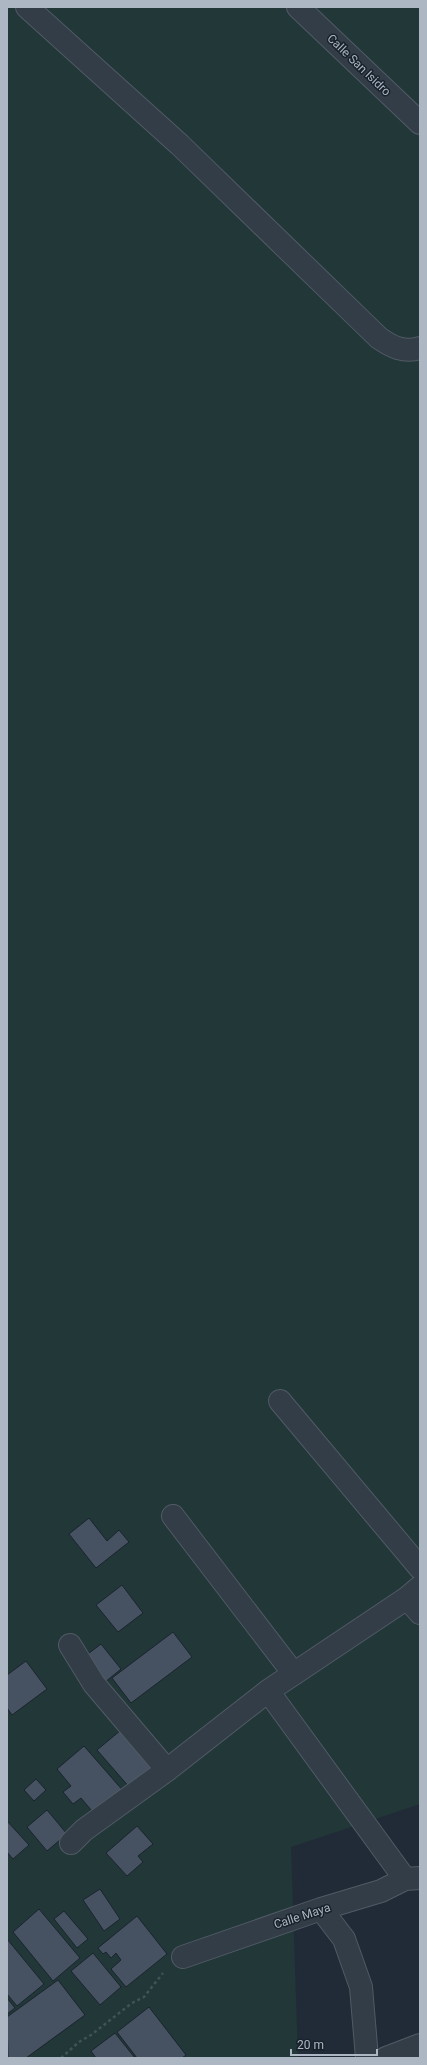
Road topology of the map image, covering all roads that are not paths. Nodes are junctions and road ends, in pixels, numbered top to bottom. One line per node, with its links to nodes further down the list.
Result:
1 (27, 7): 4 (street)
2 (298, 7): 3 (street, Calle San Isidro)
3 (420, 123)
4 (411, 349)
5 (280, 1401): 7 (street)
6 (173, 1516): 10 (street)
7 (420, 1568)
8 (416, 1599): 10 (street)
9 (70, 1645): 12 (street)
10 (294, 1674): 11 (street)
11 (268, 1692): 12 (street); 14 (street)
12 (168, 1770): 13 (street)
13 (71, 1843)
14 (412, 1879): 15 (street, Calle Maya)
15 (321, 1909): 16 (street, Calle Maya); 18 (street)
16 (183, 1958)
17 (420, 2045): 19 (street)
18 (367, 2058)
19 (386, 2058)

